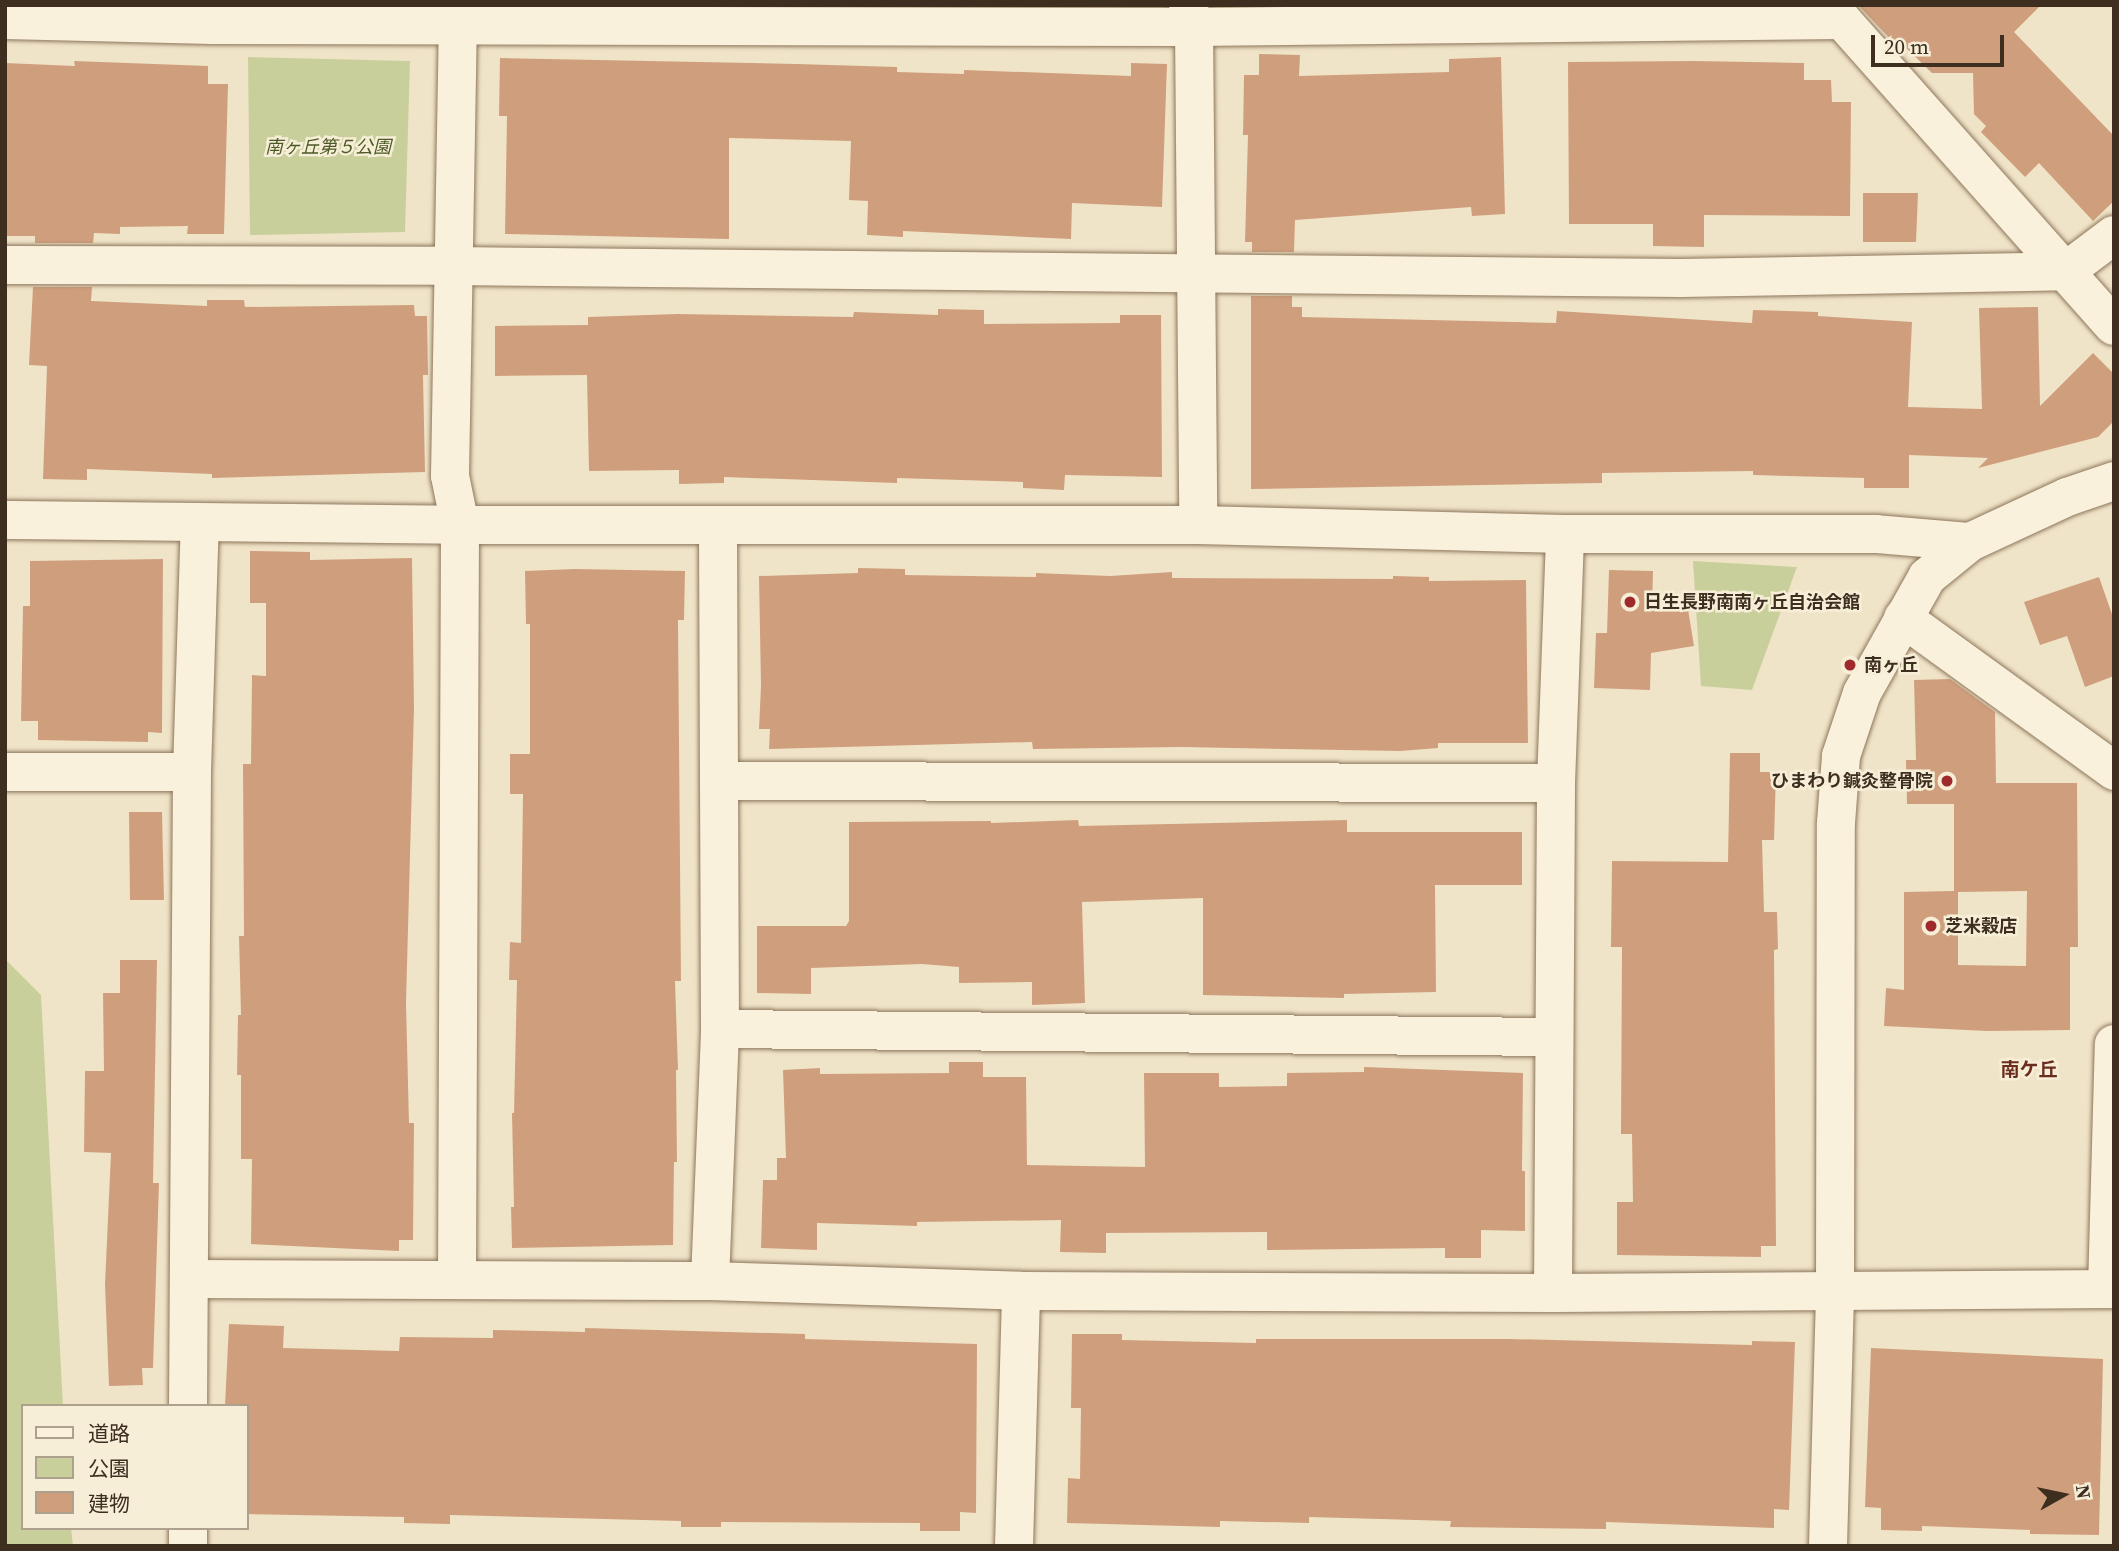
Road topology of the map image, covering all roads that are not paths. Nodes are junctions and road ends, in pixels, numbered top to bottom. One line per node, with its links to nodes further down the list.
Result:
1 (457, 15): 2 (street); 3 (street); 6 (street)
2 (1191, 16): 7 (street); 8 (street)
3 (5, 20)
4 (2114, 235): 7 (street)
5 (5, 265): 6 (street)
6 (452, 266): 8 (street); 15 (street)
7 (2066, 271): 8 (street); 9 (street)
8 (1195, 274): 14 (street)
9 (2114, 326)
10 (2114, 481): 17 (street)
11 (5, 520): 12 (street)
12 (200, 524): 15 (street); 21 (street)
13 (718, 525): 14 (street); 15 (street); 22 (street)
14 (1198, 525): 16 (street)
15 (460, 526): 27 (street)
16 (1565, 534): 17 (street); 23 (street)
17 (1970, 542): 18 (street)
18 (1903, 618): 19 (street); 31 (street)
19 (2114, 771)
20 (5, 772): 21 (street)
21 (191, 772): 28 (street)
22 (719, 781): 23 (street); 24 (street)
23 (1556, 783): 25 (street)
24 (720, 1029): 25 (street); 29 (street)
25 (1553, 1037): 33 (street)
26 (2114, 1044): 30 (street)
27 (457, 1278): 28 (street); 29 (street)
28 (189, 1279): 34 (street)
29 (710, 1281): 32 (street)
30 (2110, 1289): 31 (street)
31 (1835, 1290): 33 (street); 36 (street)
32 (1021, 1291): 33 (street); 35 (street)
33 (1553, 1293)
34 (188, 1404)
35 (1014, 1546)
36 (1828, 1546)

